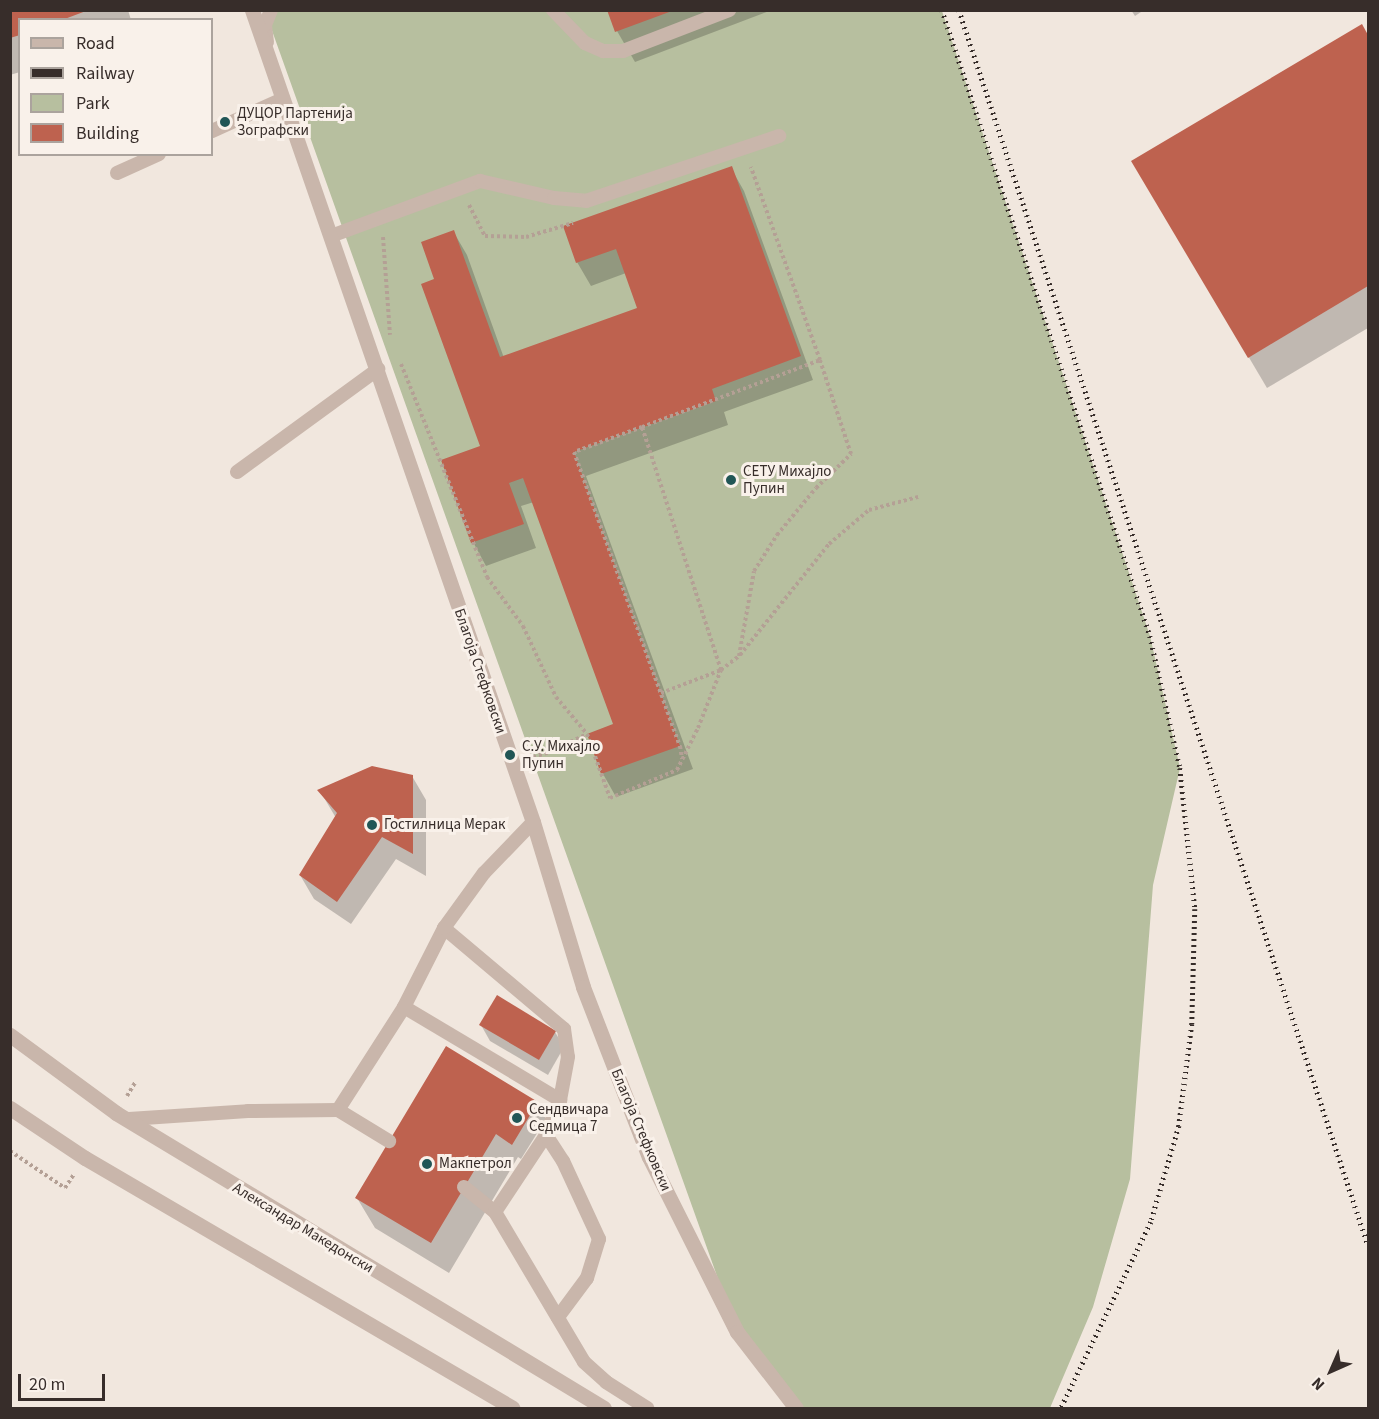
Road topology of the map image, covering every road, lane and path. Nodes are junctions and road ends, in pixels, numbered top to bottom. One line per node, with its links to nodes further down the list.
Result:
1 (252, 10): 5 (street, Благоја Стефковски)
2 (271, 10): 5 (lane)
3 (553, 10): 4 (lane)
4 (729, 10)
5 (268, 56): 6 (street, Благоја Стефковски)
6 (283, 99): 7 (lane); 15 (street, Благоја Стефковски)
7 (213, 131)
8 (779, 136): 15 (lane)
9 (155, 156): 11 (lane)
10 (748, 158): 17 (path)
11 (117, 173)
12 (465, 207): 13 (path)
13 (579, 220)
14 (391, 231): 16 (path)
15 (331, 236): 19 (street, Благоја Стефковски)
16 (390, 339)
17 (820, 360): 20 (path); 23 (path)
18 (399, 361): 26 (path)
19 (378, 369): 21 (lane); 29 (street, Благоја Стефковски)
20 (642, 428): 24 (path); 25 (path)
21 (237, 472)
22 (918, 497): 23 (path)
23 (739, 656): 24 (path)
24 (721, 670): 25 (path); 28 (path)
25 (661, 693): 28 (path)
26 (586, 734): 27 (path); 28 (path)
27 (528, 747)
28 (682, 759)
29 (533, 822): 30 (lane); 48 (street, Благоја Стефковски)
30 (444, 928): 31 (lane); 34 (lane)
31 (404, 1007): 34 (lane); 36 (lane)
32 (10, 1035): 37 (street, Александар Македонски)
33 (136, 1082): 37 (path)
34 (560, 1100): 38 (lane)
35 (10, 1108): 41 (street)
36 (338, 1110): 37 (lane); 39 (lane)
37 (122, 1116): 46 (street, Александар Македонски)
38 (546, 1135): 43 (lane); 44 (lane)
39 (389, 1141)
40 (10, 1151): 41 (path)
41 (85, 1158): 45 (street)
42 (464, 1187): 43 (lane)
43 (495, 1212): 44 (lane)
44 (558, 1317): 47 (lane)
45 (512, 1408)
46 (604, 1408)
47 (647, 1408)
48 (796, 1408)

